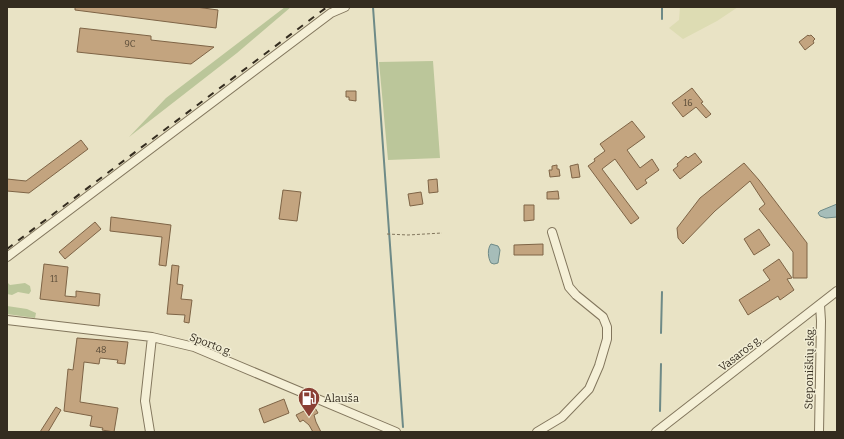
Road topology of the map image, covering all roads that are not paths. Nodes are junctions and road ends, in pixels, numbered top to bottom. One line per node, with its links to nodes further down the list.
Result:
1 (344, 7): 3 (street)
2 (552, 232): 10 (street)
3 (7, 257)
4 (837, 291): 5 (street, Vasaros g.)
5 (820, 305): 11 (street, Vasaros g.); 12 (street, Steponiškių skg.)
6 (7, 320): 7 (street, Sporto g.)
7 (152, 337): 8 (street); 9 (street, Sporto g.)
8 (150, 432)
9 (396, 432)
10 (537, 432)
11 (656, 432)
12 (819, 432)

